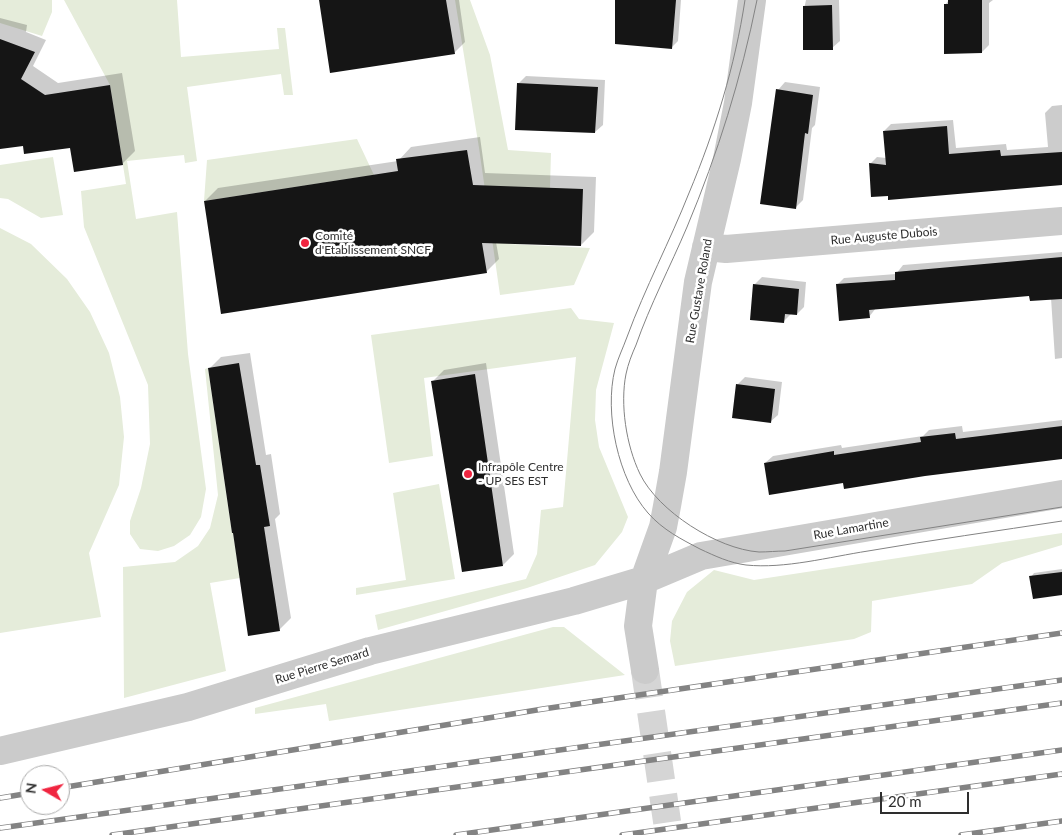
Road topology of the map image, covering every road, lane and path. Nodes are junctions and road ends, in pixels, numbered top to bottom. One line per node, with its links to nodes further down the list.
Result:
1 (752, 0): 3 (street, Rue Gustave Roland)
2 (1062, 221): 3 (street, Rue Auguste Dubois)
3 (706, 247): 5 (street, Rue Gustave Roland)
4 (1062, 494): 5 (street, Rue Lamartine)
5 (644, 580): 6 (street, Rue Gustave Roland); 7 (street, Rue Pierre Semard)
6 (645, 670)
7 (0, 751)

